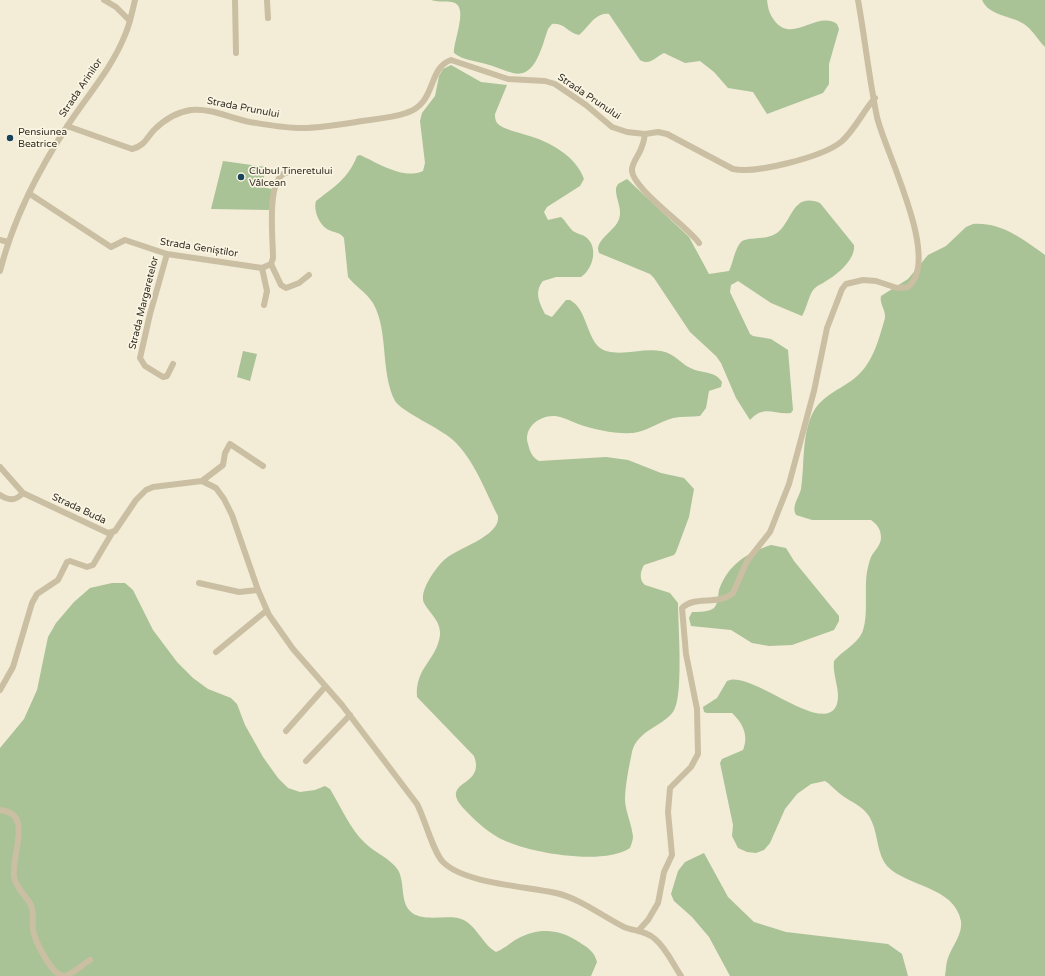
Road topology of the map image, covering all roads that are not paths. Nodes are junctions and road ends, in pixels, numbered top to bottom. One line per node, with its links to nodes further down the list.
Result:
1 (104, 0): 7 (street)
2 (135, 0): 7 (street, Strada Arinilor)
3 (235, 0): 8 (street)
4 (267, 0): 6 (street)
5 (858, 0): 9 (street)
6 (268, 18)
7 (130, 21): 10 (street, Strada Arinilor)
8 (236, 53)
9 (875, 98): 11 (street, Strada Prunului); 40 (street)
10 (67, 126): 11 (street, Strada Prunului); 13 (street, Strada Arinilor)
11 (645, 134): 16 (street)
12 (301, 172): 18 (street)
13 (30, 194): 15 (street, Strada Arinilor); 17 (street, Strada Geniștilor)
14 (0, 240): 15 (street)
15 (8, 242): 20 (street)
16 (699, 243)
17 (167, 254): 19 (street, Strada Geniștilor); 23 (street, Strada Margaretelor)
18 (272, 264): 19 (street); 21 (street)
19 (262, 268): 22 (street)
20 (0, 271)
21 (309, 275)
22 (264, 305)
23 (173, 364)
24 (263, 466): 26 (street)
25 (0, 467): 27 (street, Strada Buda)
26 (202, 481): 29 (street, Strada Buda); 31 (street)
27 (23, 493): 28 (street); 29 (street, Strada Buda)
28 (0, 495)
29 (112, 533): 35 (street)
30 (200, 583): 31 (street)
31 (258, 590): 32 (street)
32 (266, 610): 33 (street); 34 (street)
33 (216, 652)
34 (325, 687): 36 (street); 37 (street)
35 (0, 690)
36 (350, 715): 38 (street); 40 (street)
37 (286, 731)
38 (306, 761)
39 (0, 810): 41 (street)
40 (638, 931): 42 (street)
41 (90, 960)
42 (682, 976)

